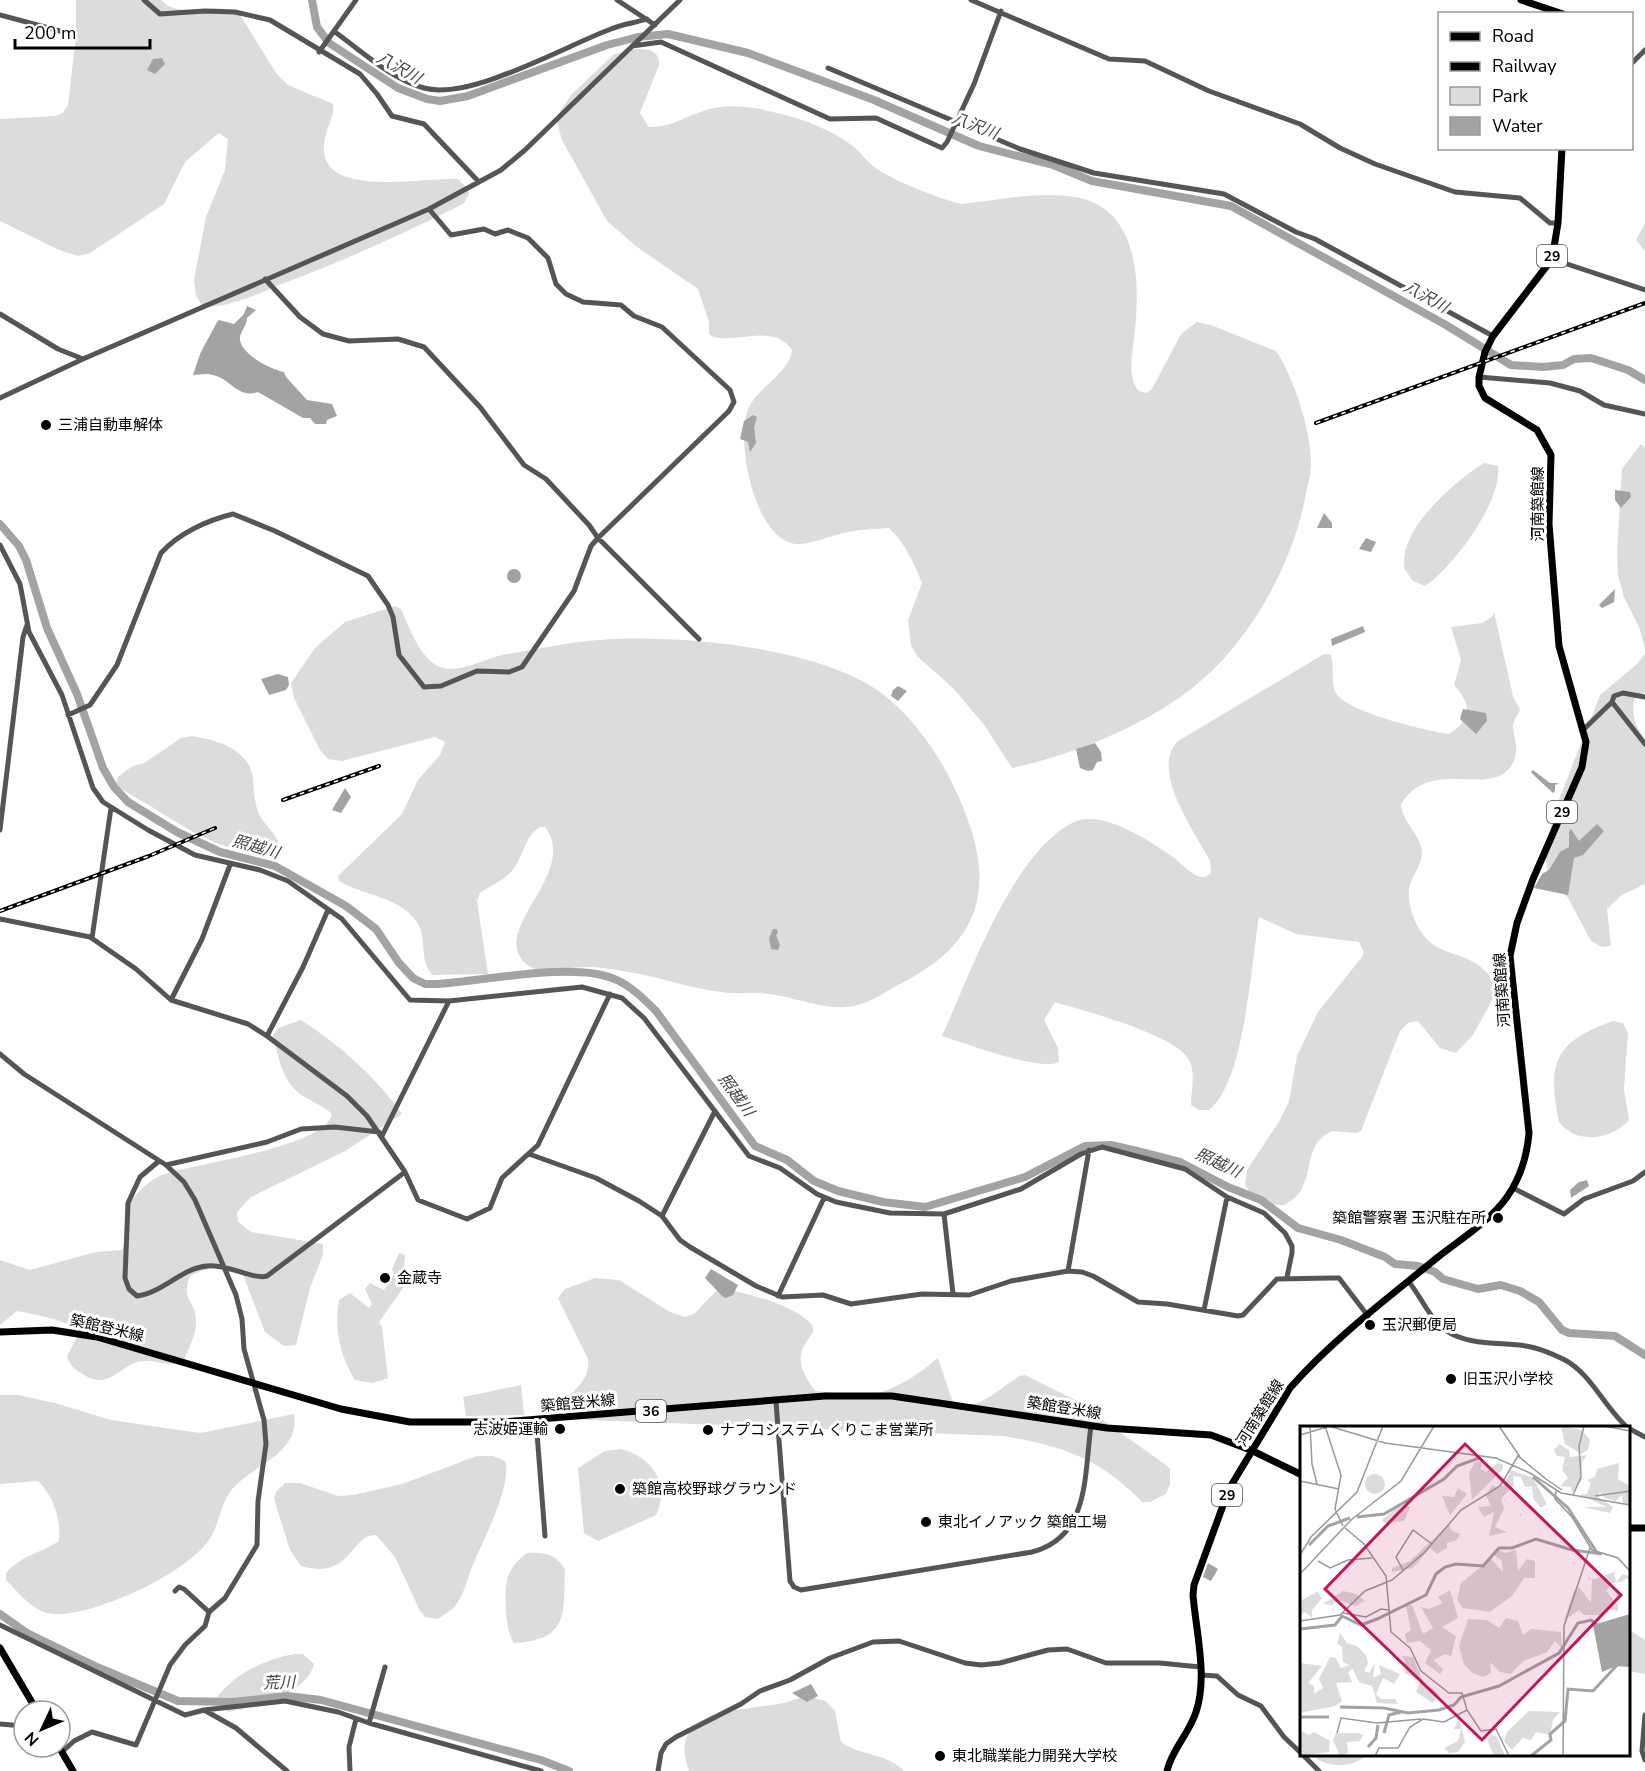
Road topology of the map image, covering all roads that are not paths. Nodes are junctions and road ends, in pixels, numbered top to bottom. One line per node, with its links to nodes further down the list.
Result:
1 (144, 0): 16 (street)
2 (356, 0): 12 (street)
3 (617, 0): 10 (street)
4 (680, 0): 11 (street)
5 (971, 0): 7 (street)
6 (1521, 0): 8 (main road)
7 (1001, 11): 19 (street); 23 (street)
8 (1557, 12)
9 (0, 15): 13 (street)
10 (647, 19): 11 (street); 12 (street)
11 (654, 25): 14 (street)
12 (335, 32): 16 (street)
13 (71, 34)
14 (631, 45): 19 (street); 21 (street)
15 (1645, 50): 17 (street)
16 (319, 52): 21 (street)
17 (1633, 62)
18 (828, 68): 19 (street)
19 (956, 123): 28 (street)
20 (1562, 150): 23 (main road, 29)
21 (478, 181): 22 (street)
22 (429, 208): 25 (street); 33 (street)
23 (1558, 223): 24 (main road, 29)
24 (1552, 259): 26 (street); 28 (main road, 29)
25 (265, 279): 29 (street); 33 (street)
26 (1645, 290)
27 (0, 314): 29 (street)
28 (1493, 336): 30 (main road, 29)
29 (83, 359): 31 (street)
30 (1479, 377): 32 (street); 40 (main road, 河南築館線 / 29)
31 (0, 398)
32 (1645, 414)
33 (598, 538): 36 (street); 39 (street)
34 (0, 545): 35 (street)
35 (27, 623): 39 (street); 43 (street)
36 (699, 639)
37 (1645, 697): 38 (street)
38 (1612, 702): 40 (street); 41 (street)
39 (69, 715): 42 (street)
40 (1584, 729): 61 (main road, 河南築館線 / 29)
41 (1645, 744)
42 (111, 808): 44 (street); 47 (street)
43 (0, 830)
44 (230, 865): 45 (street); 49 (street)
45 (328, 910): 50 (street); 51 (street)
46 (0, 919): 47 (street)
47 (92, 938): 49 (street)
48 (610, 994): 50 (street); 53 (street); 56 (street)
49 (171, 1000): 51 (street)
50 (448, 1001): 54 (street)
51 (267, 1036): 54 (street)
52 (0, 1054): 57 (street)
53 (715, 1111): 63 (street); 65 (street)
54 (381, 1134): 58 (street); 59 (street)
55 (1089, 1150): 62 (street); 64 (street); 67 (street)
56 (529, 1154): 59 (street); 65 (street)
57 (159, 1161): 58 (street); 66 (street)
58 (166, 1165): 66 (street)
59 (405, 1172): 66 (street)
60 (1645, 1172): 61 (street)
61 (1513, 1188): 69 (main road, 河南築館線 / 29)
62 (1227, 1197): 68 (street); 72 (street)
63 (824, 1198): 64 (street); 71 (street)
64 (944, 1214): 70 (street)
65 (662, 1216): 71 (street)
66 (224, 1266): 75 (street)
67 (1068, 1271): 70 (street); 72 (street)
68 (1287, 1277): 72 (street); 73 (street)
69 (1412, 1280): 73 (main road, 河南築館線 / 29); 79 (street)
70 (953, 1294): 71 (street)
71 (778, 1296)
72 (1204, 1310)
73 (1368, 1316): 82 (main road, 河南築館線 / 29)
74 (0, 1332): 75 (main road, 築館登米線 / 36)
75 (255, 1384): 77 (main road, 築館登米線 / 36); 86 (street)
76 (776, 1402): 77 (main road, 築館登米線 / 36); 78 (main road, 築館登米線 / 36); 78 (street)
77 (536, 1420): 84 (street)
78 (1091, 1426): 82 (main road, 築館登米線 / 36)
79 (1626, 1426)
80 (1630, 1429): 81 (street)
81 (1645, 1437)
82 (1253, 1450): 83 (main road, 築館登米線 / 36); 90 (main road, 河南築館線 / 29)
83 (1300, 1474)
84 (545, 1536)
85 (175, 1591): 86 (street)
86 (209, 1612): 92 (street)
87 (0, 1625): 92 (street)
88 (0, 1648): 93 (main road)
89 (385, 1667): 97 (street)
90 (1200, 1667): 91 (main road, 河南築館線 / 29); 105 (street)
91 (1201, 1675): 99 (street); 106 (main road, 河南築館線 / 29)
92 (155, 1698): 94 (street); 98 (street)
93 (30, 1699)
94 (204, 1710): 96 (street); 102 (street)
95 (1645, 1714): 101 (street)
96 (356, 1719): 97 (street); 103 (street)
97 (370, 1722): 104 (street)
98 (72, 1742)
99 (1300, 1752)
100 (1304, 1756): 107 (street)
101 (1645, 1760)
102 (287, 1771)
103 (350, 1771)
104 (541, 1771)
105 (658, 1771)
106 (1167, 1771)
107 (1319, 1771)

